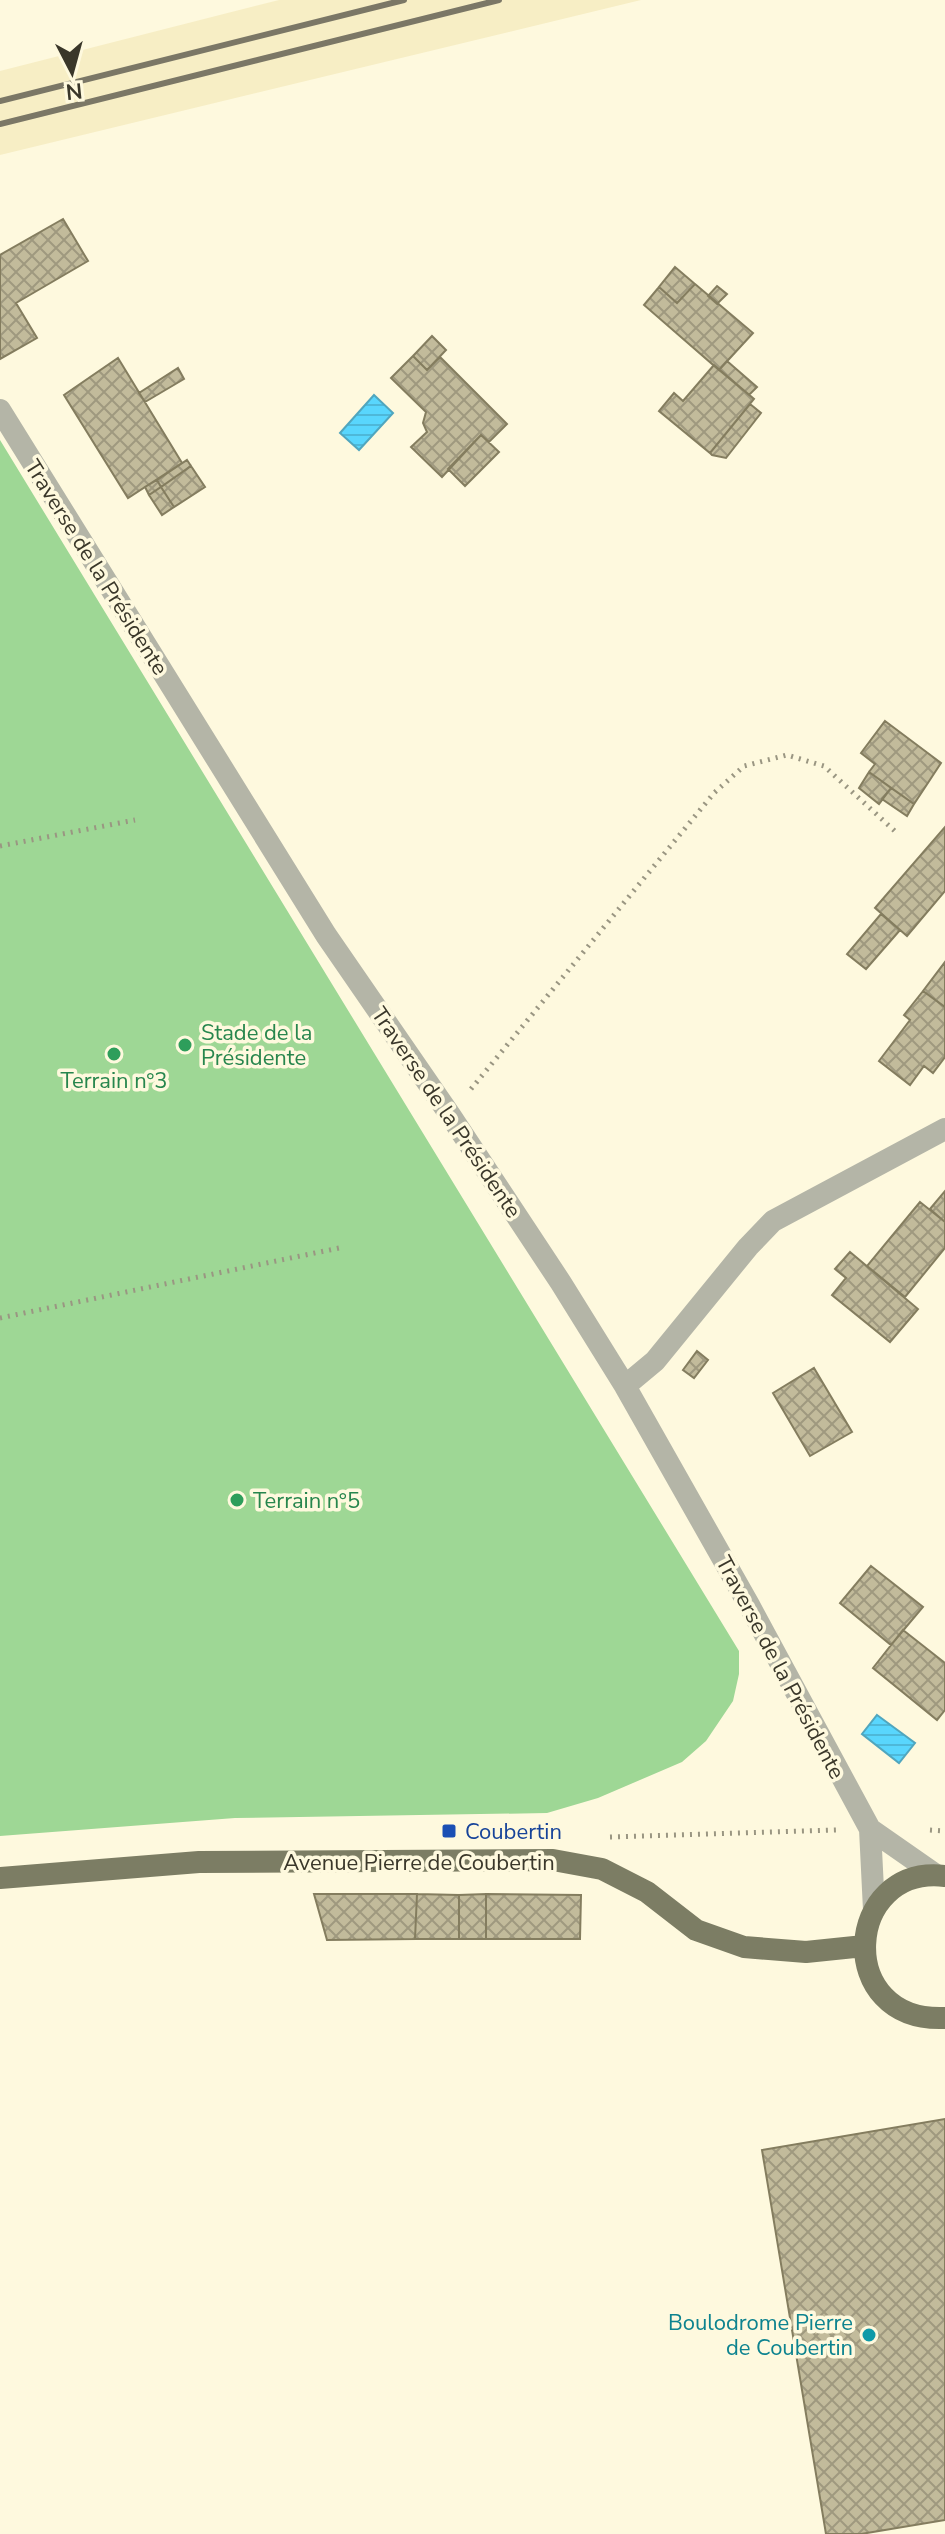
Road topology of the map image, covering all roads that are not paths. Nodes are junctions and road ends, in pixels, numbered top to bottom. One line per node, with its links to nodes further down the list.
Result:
1 (0, 410): 3 (street, Traverse de la Présidente)
2 (945, 1129): 3 (street)
3 (625, 1386): 4 (street, Traverse de la Présidente)
4 (870, 1829): 5 (street, Traverse de la Présidente); 7 (street, Traverse de la Présidente)
5 (940, 1876): 7 (main road)
6 (0, 1878): 8 (main road, Avenue Pierre de Coubertin)
7 (874, 1910): 8 (main road)
8 (864, 1946): 9 (main road)
9 (945, 2018)

